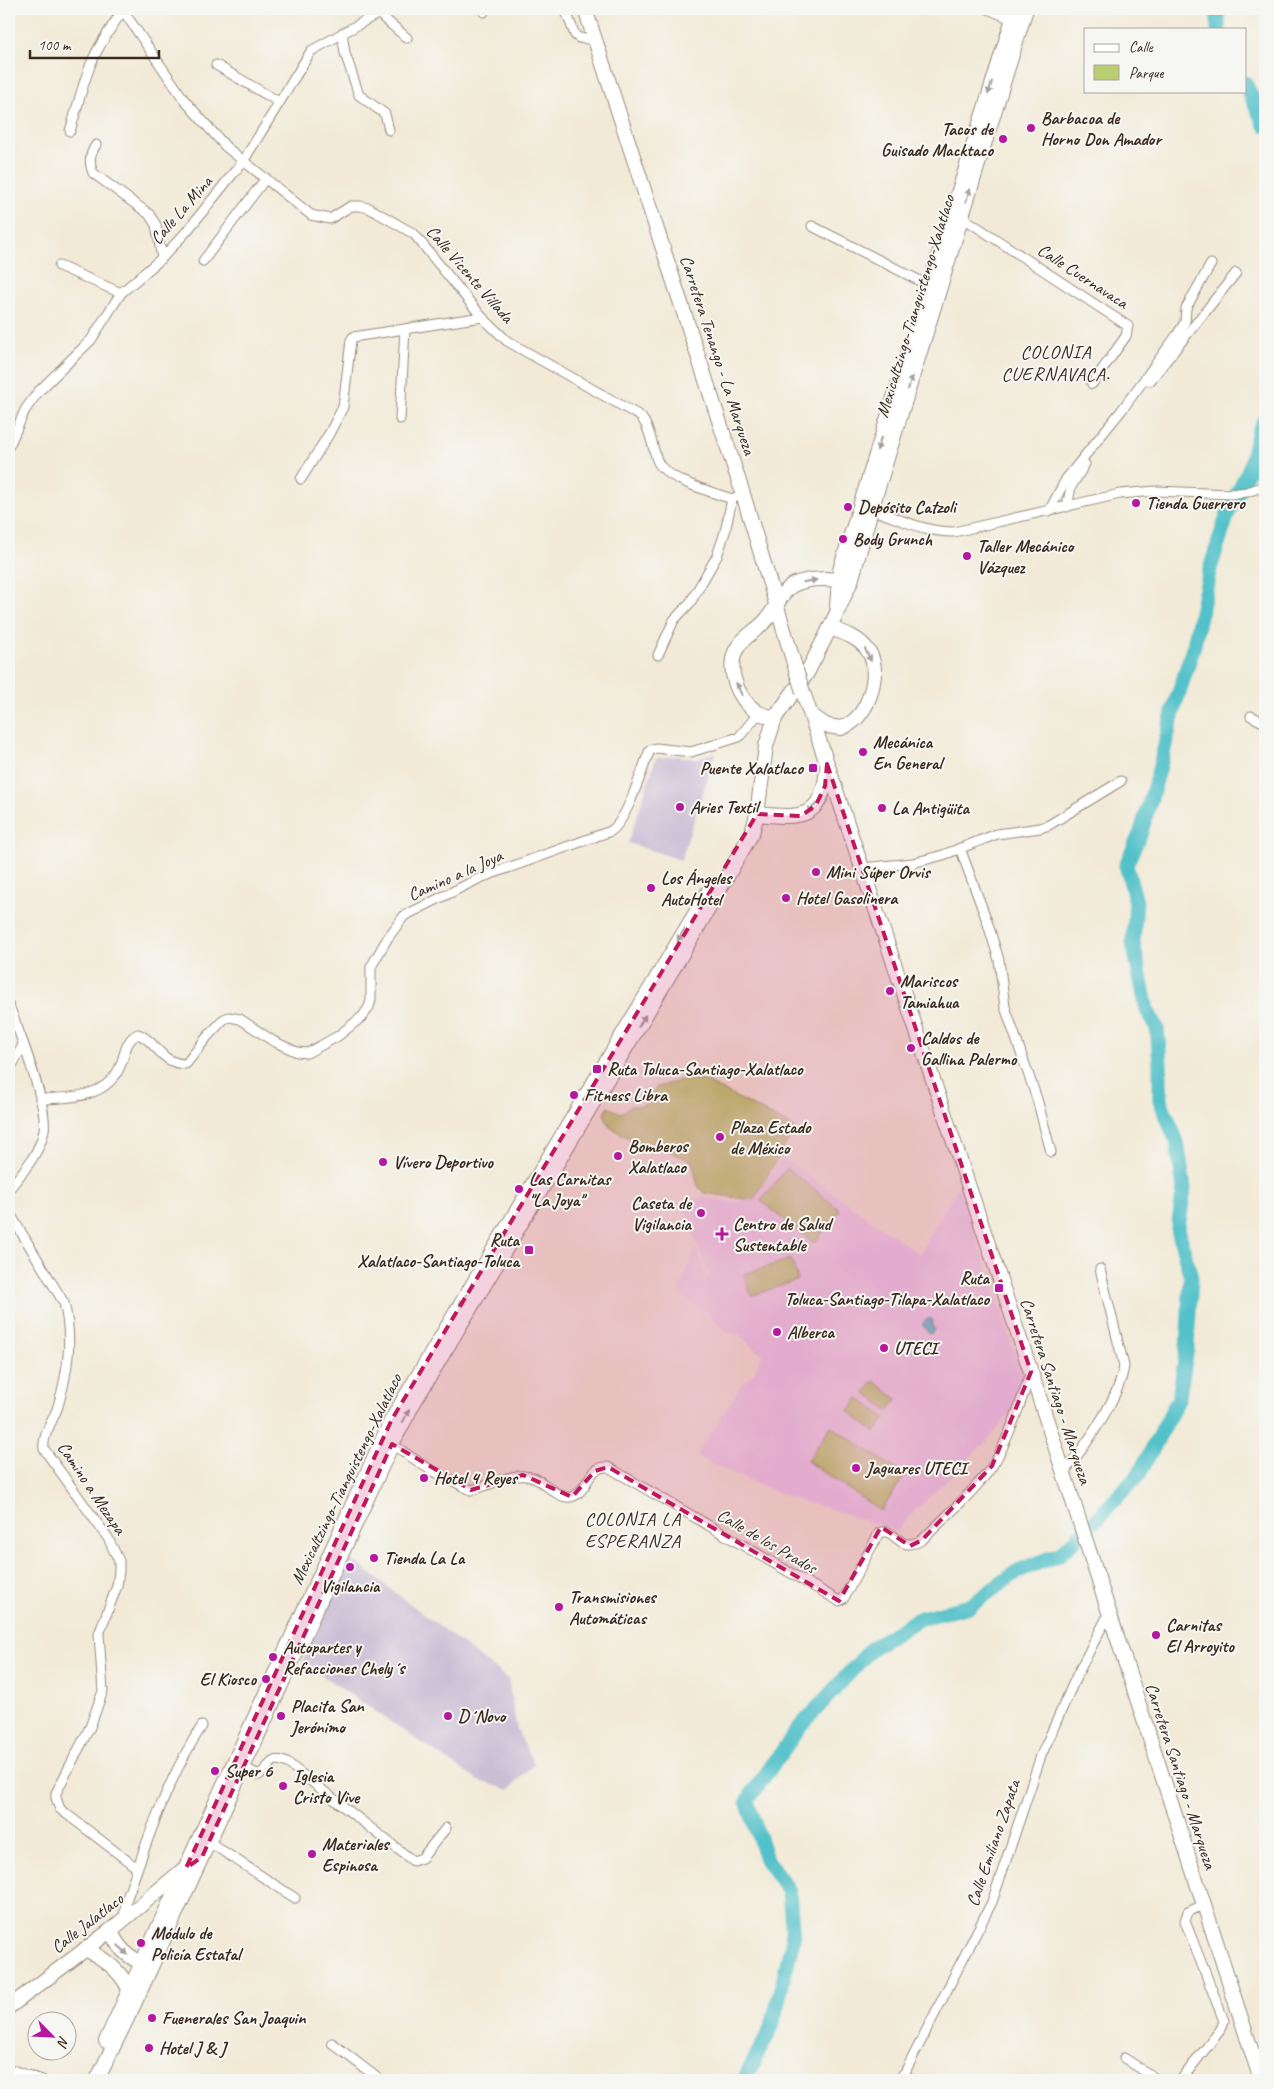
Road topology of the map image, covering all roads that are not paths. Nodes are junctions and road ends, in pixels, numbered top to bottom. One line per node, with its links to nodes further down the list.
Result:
1 (565, 9): 10 (street)
2 (584, 9): 10 (main road, Carretera Tenango - La Marqueza)
3 (988, 9): 7 (street)
4 (1026, 9): 18 (main road, Mexicaltzingo-Tianguistengo-Xalatlaco, one-way to 4)
5 (122, 10): 14 (street); 16 (street, Calle Vicente Villada)
6 (383, 12): 8 (street, Calle La Mina); 9 (street)
7 (1014, 14): 25 (main road, Mexicaltzingo-Tianguistengo-Xalatlaco, one-way to 25)
8 (342, 33): 12 (street, Calle La Mina); 13 (street)
9 (407, 38)
10 (595, 40): 34 (main road, Carretera Tenango - La Marqueza)
11 (216, 64): 12 (street)
12 (279, 102): 16 (street, Calle La Mina)
13 (389, 130)
14 (70, 131)
15 (96, 146): 20 (street)
16 (244, 160): 17 (street, Calle Vicente Villada); 20 (street, Calle La Mina)
17 (266, 178): 21 (street); 27 (street, Calle Vicente Villada)
18 (962, 217): 29 (street, Calle Cuernavaca); 36 (main road, Mexicaltzingo-Tianguistengo-Xalatlaco, one-way to 18)
19 (812, 226): 25 (street)
20 (162, 258): 26 (street, Calle La Mina)
21 (203, 261)
22 (1211, 264): 37 (street)
23 (59, 266): 26 (street)
24 (1236, 273): 35 (street)
25 (928, 285): 36 (main road, Mexicaltzingo-Tianguistengo-Xalatlaco, one-way to 36)
26 (121, 293): 31 (street, Calle La Mina)
27 (482, 316): 28 (street); 34 (street, Calle Vicente Villada)
28 (405, 329): 30 (street); 32 (street)
29 (1092, 384)
30 (400, 419)
31 (9, 446)
32 (302, 479)
33 (1265, 486): 35 (street)
34 (738, 496): 39 (main road, Carretera Tenango - La Marqueza); 43 (street)
35 (1068, 507): 37 (street)
36 (866, 508): 37 (street); 38 (main road, Mexicaltzingo-Tianguistengo-Xalatlaco)
37 (1049, 512)
38 (845, 580): 39 (main road, one-way to 38); 41 (main road, Mexicaltzingo-Tianguistengo-Xalatlaco)
39 (777, 603): 40 (main road); 42 (main road, Carretera Tenango - La Marqueza)
40 (760, 628): 42 (main road); 44 (main road, one-way to 40)
41 (830, 628): 45 (main road, one-way to 45); 47 (main road, Mexicaltzingo-Tianguistengo-Xalatlaco)
42 (786, 640): 45 (main road, Carretera Tenango - La Marqueza, bridge)
43 (658, 655)
44 (759, 713): 47 (main road); 57 (street, Camino a la Joya)
45 (811, 715): 49 (main road, Carretera Santiago - Marqueza)
46 (1251, 716): 48 (street)
47 (775, 718): 51 (main road, Mexicaltzingo-Tianguistengo-Xalatlaco)
48 (1265, 723)
49 (827, 764): 51 (main road, one-way to 51); 53 (main road, Carretera Santiago - Marqueza)
50 (1121, 781): 52 (street)
51 (756, 818): 63 (main road, Mexicaltzingo-Tianguistengo-Xalatlaco, one-way to 51); 72 (main road, Mexicaltzingo-Tianguistengo-Xalatlaco, one-way to 72)
52 (960, 848): 53 (street); 58 (street)
53 (862, 868): 62 (main road, Carretera Santiago - Marqueza)
54 (9, 1006): 55 (street)
55 (23, 1045): 56 (street); 57 (street)
56 (9, 1071)
57 (40, 1099): 59 (street)
58 (1051, 1152)
59 (9, 1189)
60 (9, 1212): 71 (street, Camino a Mezapa)
61 (1100, 1269): 64 (street)
62 (1031, 1372): 63 (street, Calle de los Prados); 64 (main road, Carretera Santiago - Marqueza)
63 (392, 1444): 67 (main road, Mexicaltzingo-Tianguistengo-Xalatlaco)
64 (1063, 1473): 65 (main road, Carretera Santiago - Marqueza)
65 (1109, 1613): 74 (main road, Carretera Santiago - Marqueza); 86 (street, Calle Emiliano Zapata)
66 (202, 1726): 71 (street)
67 (243, 1767): 68 (street); 69 (main road, Mexicaltzingo-Tianguistengo-Xalatlaco)
68 (446, 1828)
69 (208, 1842): 70 (main road, Mexicaltzingo-Tianguistengo-Xalatlaco); 73 (street)
70 (202, 1857): 72 (main road, Calle Jalatlaco); 78 (main road, Mexicaltzingo-Tianguistengo-Xalatlaco)
71 (137, 1868): 75 (street)
72 (186, 1868): 75 (main road, Calle Jalatlaco); 80 (main road, Mexicaltzingo-Tianguistengo-Xalatlaco)
73 (295, 1898)
74 (1203, 1905): 93 (street); 94 (main road, Carretera Santiago - Marqueza)
75 (124, 1919): 76 (main road, Calle Jalatlaco)
76 (111, 1930): 77 (main road, Calle Jalatlaco); 80 (main road, one-way to 80)
77 (84, 1949): 79 (main road, Calle Jalatlaco); 81 (main road)
78 (156, 1956): 80 (main road); 81 (main road, Mexicaltzingo-Tianguistengo-Xalatlaco)
79 (72, 1959): 81 (main road); 82 (main road, Calle Jalatlaco)
80 (142, 1963): 81 (main road, Mexicaltzingo-Tianguistengo-Xalatlaco)
81 (129, 1998): 88 (main road, Mexicaltzingo-Tianguistengo-Xalatlaco); 89 (main road, Mexicaltzingo-Tianguistengo-Xalatlaco)
82 (9, 2007)
83 (332, 2043): 90 (street)
84 (1124, 2058): 92 (street)
85 (12, 2070): 87 (street)
86 (902, 2077): 91 (street)
87 (42, 2080)
88 (88, 2080)
89 (97, 2080)
90 (380, 2080)
91 (913, 2080)
92 (1158, 2080)
93 (1181, 2080)
94 (1261, 2080)

